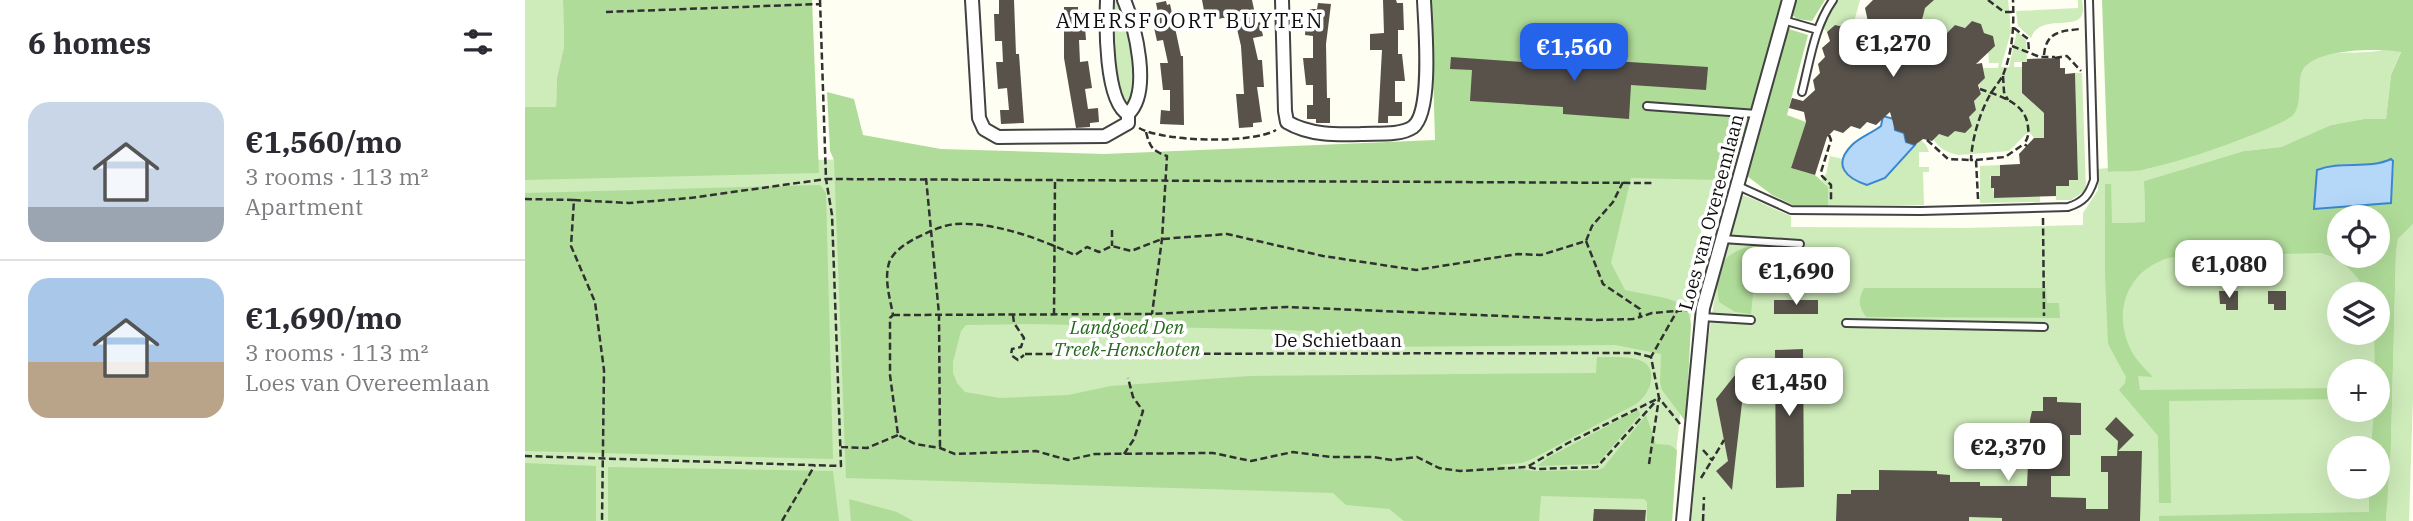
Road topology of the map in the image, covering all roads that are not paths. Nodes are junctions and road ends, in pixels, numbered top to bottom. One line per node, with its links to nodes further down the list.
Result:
1 (972, 0): 14 (street)
2 (1107, 0): 14 (street)
3 (1124, 0): 14 (street)
4 (1282, 0): 5 (street)
5 (1424, 0)
6 (1789, 0): 9 (street, Loes van Overeemlaan)
7 (1833, 0): 10 (lane)
8 (2089, 0): 15 (lane)
9 (1783, 20): 10 (lane); 13 (street, Loes van Overeemlaan)
10 (1818, 30): 11 (lane)
11 (1802, 92)
12 (1647, 106): 13 (lane)
13 (1757, 114): 15 (street, Loes van Overeemlaan)
14 (1128, 118)
15 (1736, 185): 16 (street, Loes van Overeemlaan)
16 (1722, 239): 17 (lane); 18 (street, Loes van Overeemlaan)
17 (1800, 244)
18 (1703, 312): 19 (lane); 22 (street, Loes van Overeemlaan)
19 (1752, 320)
20 (1846, 323): 21 (lane)
21 (2045, 327)
22 (1683, 521)

